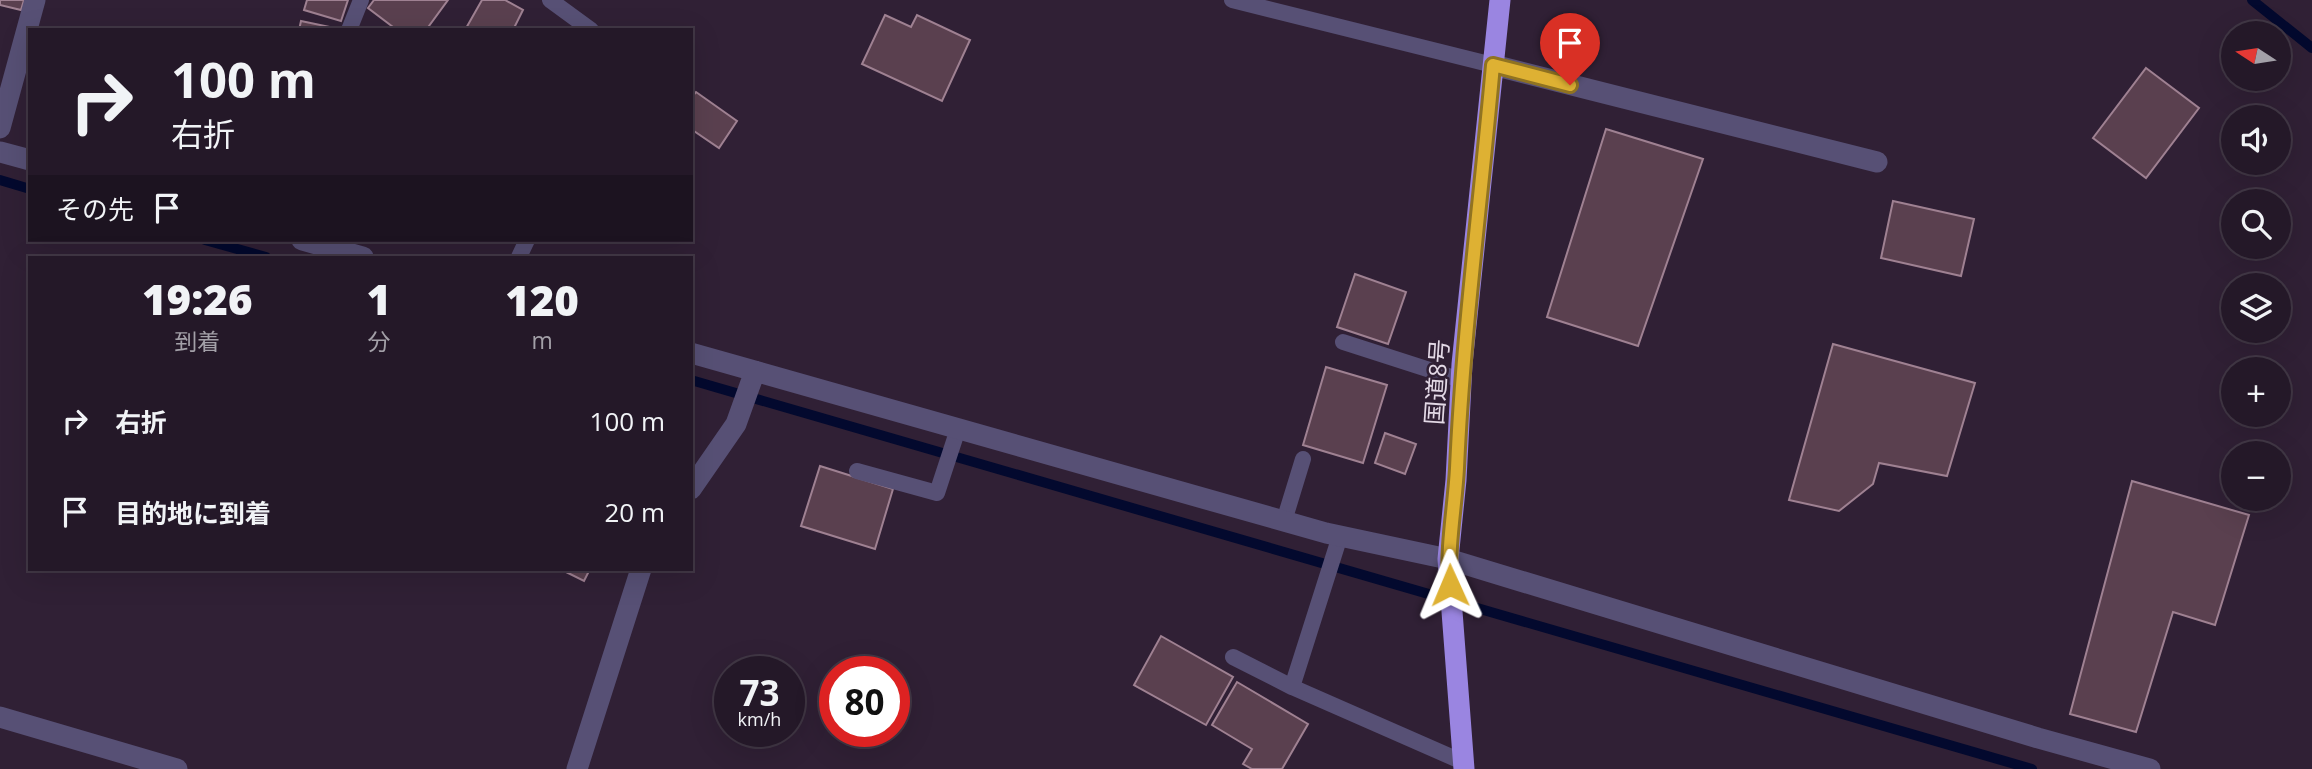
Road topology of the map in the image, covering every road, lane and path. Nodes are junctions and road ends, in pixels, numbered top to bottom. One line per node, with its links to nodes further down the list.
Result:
1 (35, 0): 9 (street)
2 (360, 0): 6 (lane)
3 (550, 0): 7 (lane)
4 (1232, 0): 8 (lane)
5 (1500, 0): 8 (highway, 国道8号)
6 (350, 28)
7 (588, 28)
8 (1493, 65): 12 (street); 18 (highway, 国道8号)
9 (0, 128)
10 (0, 152): 11 (street)
11 (28, 159)
12 (1877, 162)
13 (309, 242): 14 (street)
14 (359, 256)
15 (1343, 342): 18 (lane)
16 (693, 354): 17 (street)
17 (755, 372): 19 (street); 22 (street)
18 (1461, 380): 25 (highway, 国道8号)
19 (958, 429): 21 (lane); 23 (street)
20 (1303, 459): 23 (lane)
21 (857, 471)
22 (693, 486)
23 (1284, 521): 24 (street)
24 (1340, 536): 25 (street); 28 (lane)
25 (1448, 559): 30 (highway, 国道8号); 33 (street)
26 (640, 571): 32 (street)
27 (1233, 657): 28 (lane)
28 (1293, 687): 30 (lane)
29 (0, 717): 31 (street)
30 (1464, 766)
31 (177, 769)
32 (577, 769)
33 (2150, 769)

